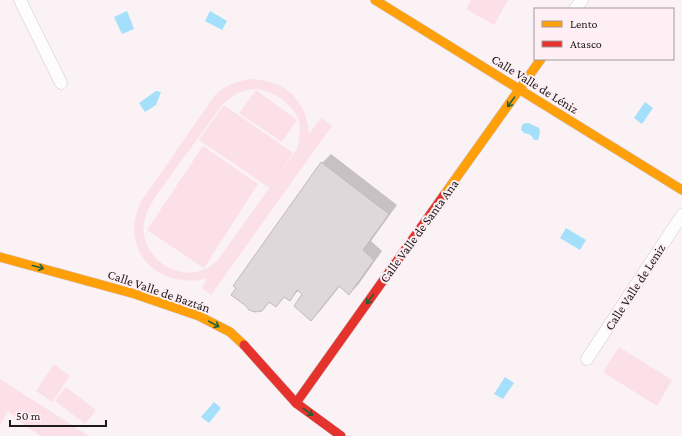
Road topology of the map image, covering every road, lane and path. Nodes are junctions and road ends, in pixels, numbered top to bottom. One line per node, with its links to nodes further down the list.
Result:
1 (20, 0): 6 (street)
2 (375, 0): 7 (street, Calle Valle de Léniz)
3 (582, 0): 4 (street)
4 (576, 8)
5 (540, 60): 7 (street, Calle Valle de Santa Ana)
6 (61, 83)
7 (520, 90): 8 (street, Calle Valle de Léniz); 12 (street, Calle Valle de Santa Ana, one-way to 12)
8 (682, 190)
9 (682, 215): 11 (street, Calle Valle de Leniz)
10 (0, 257): 12 (street, Calle Valle de Baztán, one-way to 12)
11 (587, 359)
12 (296, 403): 13 (street, Calle Valle de Baztán, one-way to 13)
13 (341, 436)

